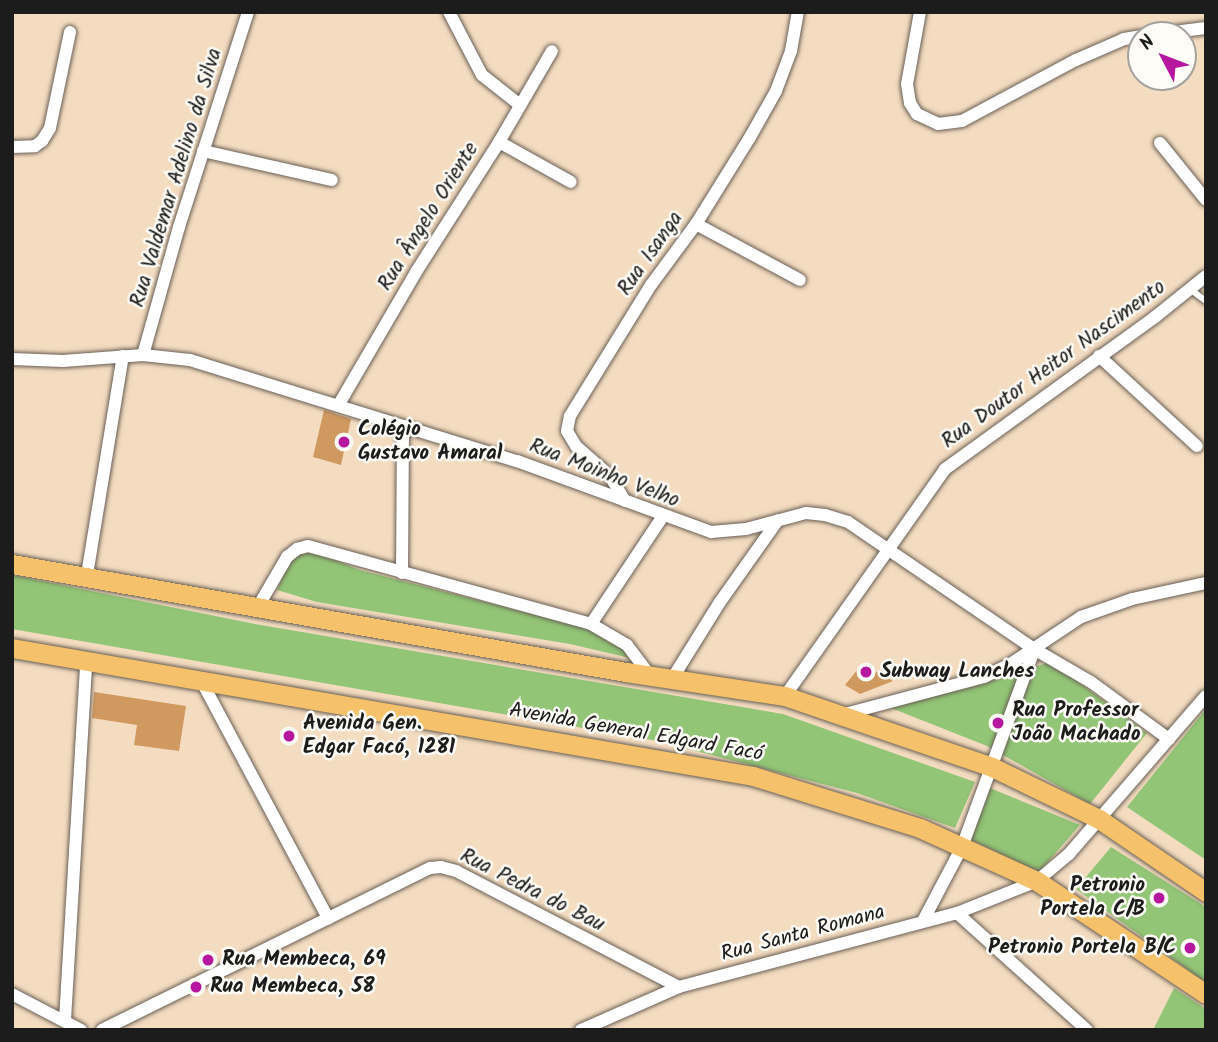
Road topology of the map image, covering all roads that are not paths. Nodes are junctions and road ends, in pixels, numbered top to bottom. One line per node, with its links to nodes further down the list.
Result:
1 (248, 12): 12 (street, Rua Valdemar Adelino da Silva)
2 (449, 12): 8 (street)
3 (798, 12): 16 (street, Rua Isanga)
4 (920, 12): 6 (street)
5 (70, 32): 11 (street)
6 (1127, 38)
7 (552, 51): 8 (street, Rua Ângelo Oriente)
8 (520, 106): 9 (street, Rua Ângelo Oriente)
9 (499, 142): 14 (street); 25 (street, Rua Ângelo Oriente)
10 (1160, 144): 15 (street)
11 (12, 147)
12 (203, 151): 13 (street); 21 (street, Rua Valdemar Adelino da Silva)
13 (332, 180)
14 (572, 182)
15 (1206, 200)
16 (696, 223): 18 (street); 28 (street, Rua Isanga)
17 (1206, 276): 19 (street, Rua Doutor Heitor Nascimento)
18 (800, 280)
19 (1190, 289): 20 (lane); 23 (street, Rua Doutor Heitor Nascimento)
20 (1206, 301)
21 (143, 355): 22 (street, Rua Moinho Velho); 25 (street, Rua Moinho Velho)
22 (123, 356): 24 (street, Rua Moinho Velho); 34 (street)
23 (1099, 356): 27 (street); 31 (street, Rua Doutor Heitor Nascimento)
24 (14, 363)
25 (340, 404): 26 (street, Rua Moinho Velho)
26 (403, 426): 28 (street, Rua Moinho Velho); 33 (street)
27 (1197, 446)
28 (625, 501): 29 (street, Rua Moinho Velho)
29 (663, 516): 30 (street, Rua Moinho Velho); 37 (street)
30 (778, 520): 31 (street, Rua Moinho Velho); 42 (street)
31 (891, 549): 39 (street, Rua Moinho Velho); 44 (street, Rua Doutor Heitor Nascimento)
32 (12, 564): 34 (main road)
33 (402, 573): 36 (street); 37 (street)
34 (87, 575): 36 (main road)
35 (1206, 583): 39 (street)
36 (259, 605): 41 (main road)
37 (591, 624): 41 (street)
38 (12, 649): 40 (main road, Avenida General Edgard Facó)
39 (1034, 649): 46 (street); 47 (street, Rua Moinho Velho); 48 (street)
40 (86, 663): 43 (main road, Avenida General Edgard Facó); 59 (street)
41 (650, 675): 42 (main road)
42 (672, 679): 44 (main road)
43 (202, 682): 50 (main road, Avenida General Edgard Facó); 54 (street)
44 (785, 696): 46 (main road)
45 (1206, 696): 47 (street, Rua Santa Romana)
46 (843, 715): 48 (main road)
47 (1169, 739): 49 (street, Rua Santa Romana)
48 (992, 767): 49 (main road); 50 (street)
49 (1099, 819): 51 (street, Rua Santa Romana); 52 (main road)
50 (962, 847): 51 (main road, Avenida General Edgard Facó); 55 (street)
51 (1037, 881): 53 (street, Rua Santa Romana); 58 (main road, Avenida General Edgard Facó)
52 (1206, 892)
53 (957, 913): 55 (street, Rua Santa Romana); 63 (street)
54 (328, 918): 56 (street, Rua Pedra do Bau); 61 (street)
55 (923, 921): 56 (street, Rua Santa Romana)
56 (679, 987): 62 (street, Rua Santa Romana)
57 (12, 993): 59 (street)
58 (1206, 994)
59 (65, 1020): 60 (street)
60 (81, 1030)
61 (102, 1030)
62 (581, 1030)
63 (1087, 1030)

